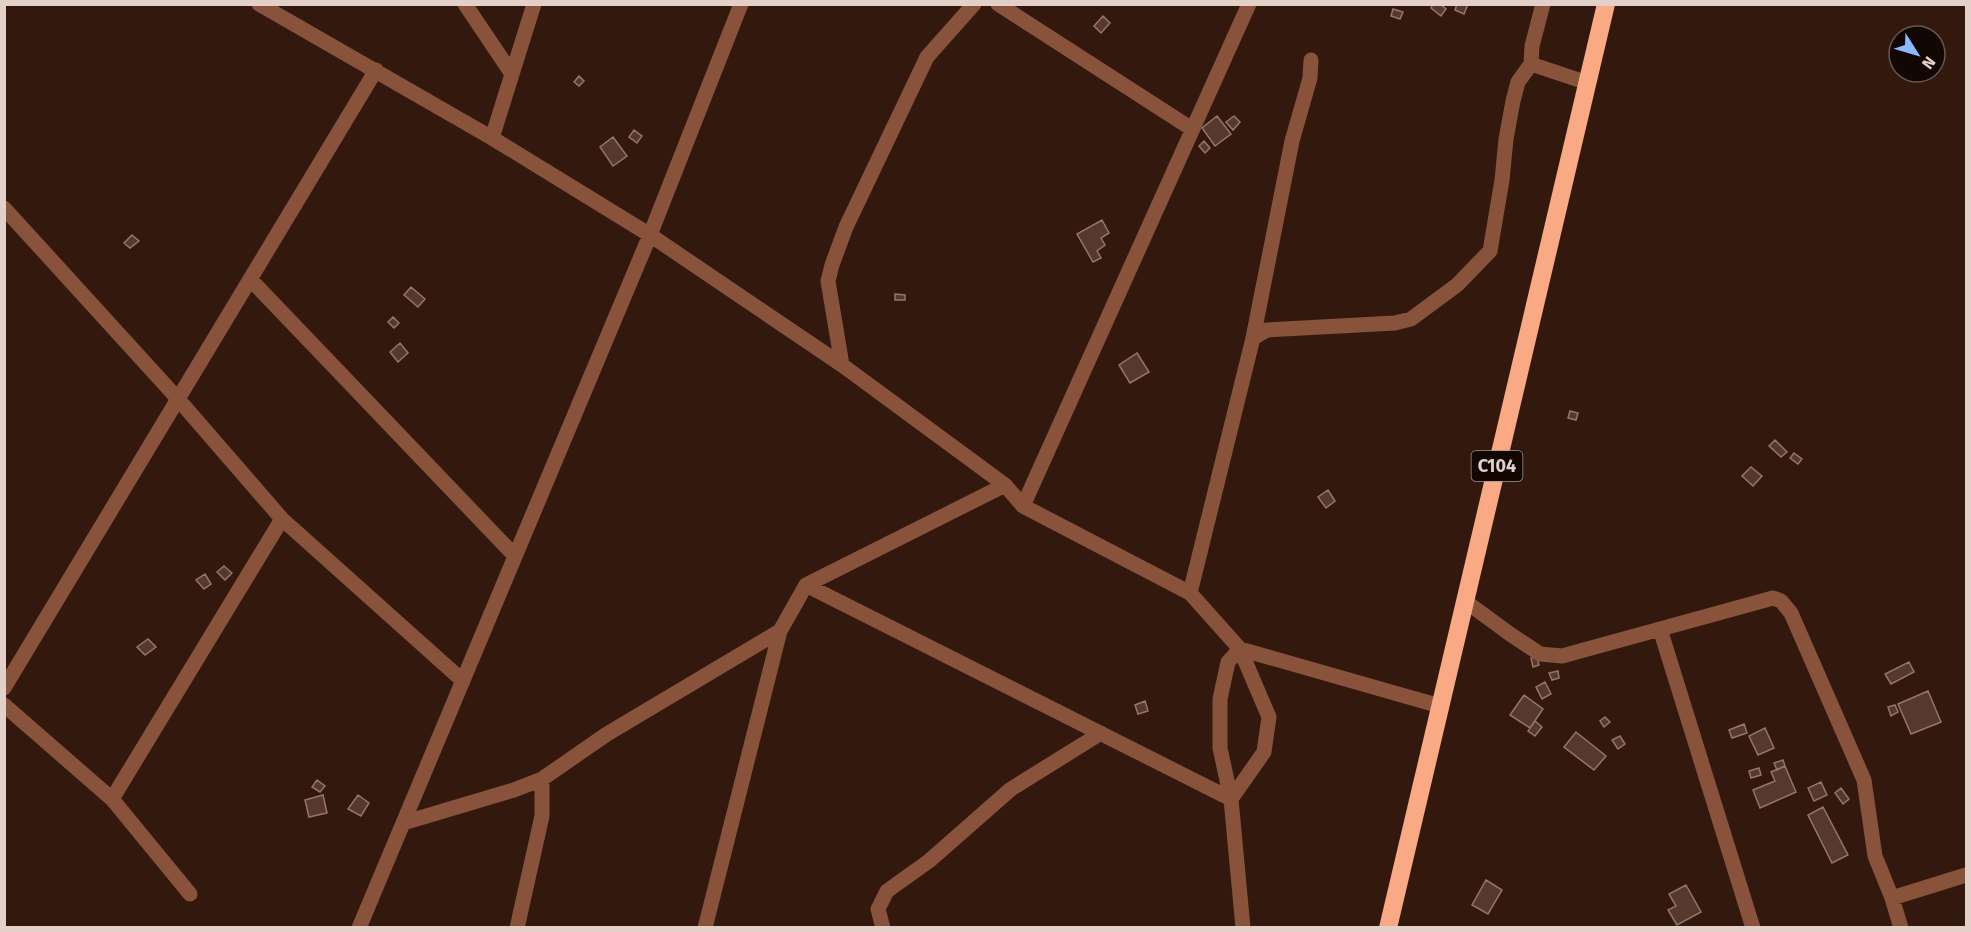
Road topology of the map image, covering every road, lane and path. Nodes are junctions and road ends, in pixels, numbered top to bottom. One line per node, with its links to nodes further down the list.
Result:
1 (259, 4): 12 (street)
2 (465, 4): 13 (street)
3 (534, 4): 13 (street)
4 (741, 4): 18 (street)
5 (974, 4): 21 (street)
6 (998, 4): 15 (street)
7 (1249, 4): 15 (street)
8 (1543, 4): 11 (street)
9 (1606, 4): 14 (highway, C104)
10 (1311, 60): 20 (street)
11 (1531, 64): 14 (street); 20 (street)
12 (376, 70): 16 (street); 19 (street)
13 (512, 74): 16 (street)
14 (1588, 83): 29 (highway, C104)
15 (1192, 129): 24 (street)
16 (492, 138): 18 (street)
17 (4, 208): 22 (street)
18 (650, 235): 21 (street); 26 (street)
19 (250, 279): 22 (street); 26 (street)
20 (1253, 338): 28 (street)
21 (842, 365): 23 (street)
22 (178, 399): 25 (street); 34 (street)
23 (1005, 485): 24 (street); 27 (street)
24 (1023, 506): 28 (street)
25 (282, 519): 33 (street); 39 (street)
26 (515, 556): 33 (street)
27 (806, 585): 31 (street); 37 (street)
28 (1190, 593): 32 (street)
29 (1465, 601): 30 (street); 36 (highway, C104)
30 (1660, 629): 44 (street); 51 (street)
31 (780, 631): 38 (street); 47 (street)
32 (1239, 649): 36 (street); 40 (street); 40 (street)
33 (463, 681): 41 (street)
34 (4, 688)
35 (4, 705): 39 (street)
36 (1440, 706): 50 (highway, C104)
37 (1101, 733): 40 (street); 48 (street)
38 (542, 779): 41 (street); 46 (street)
39 (112, 799): 43 (street)
40 (1231, 799): 49 (street)
41 (403, 823): 45 (street)
42 (1966, 875): 44 (street)
43 (190, 894)
44 (1892, 898): 52 (street)
45 (359, 927)
46 (517, 927)
47 (705, 927)
48 (883, 927)
49 (1243, 927)
50 (1388, 927)
51 (1754, 927)
52 (1901, 927)

